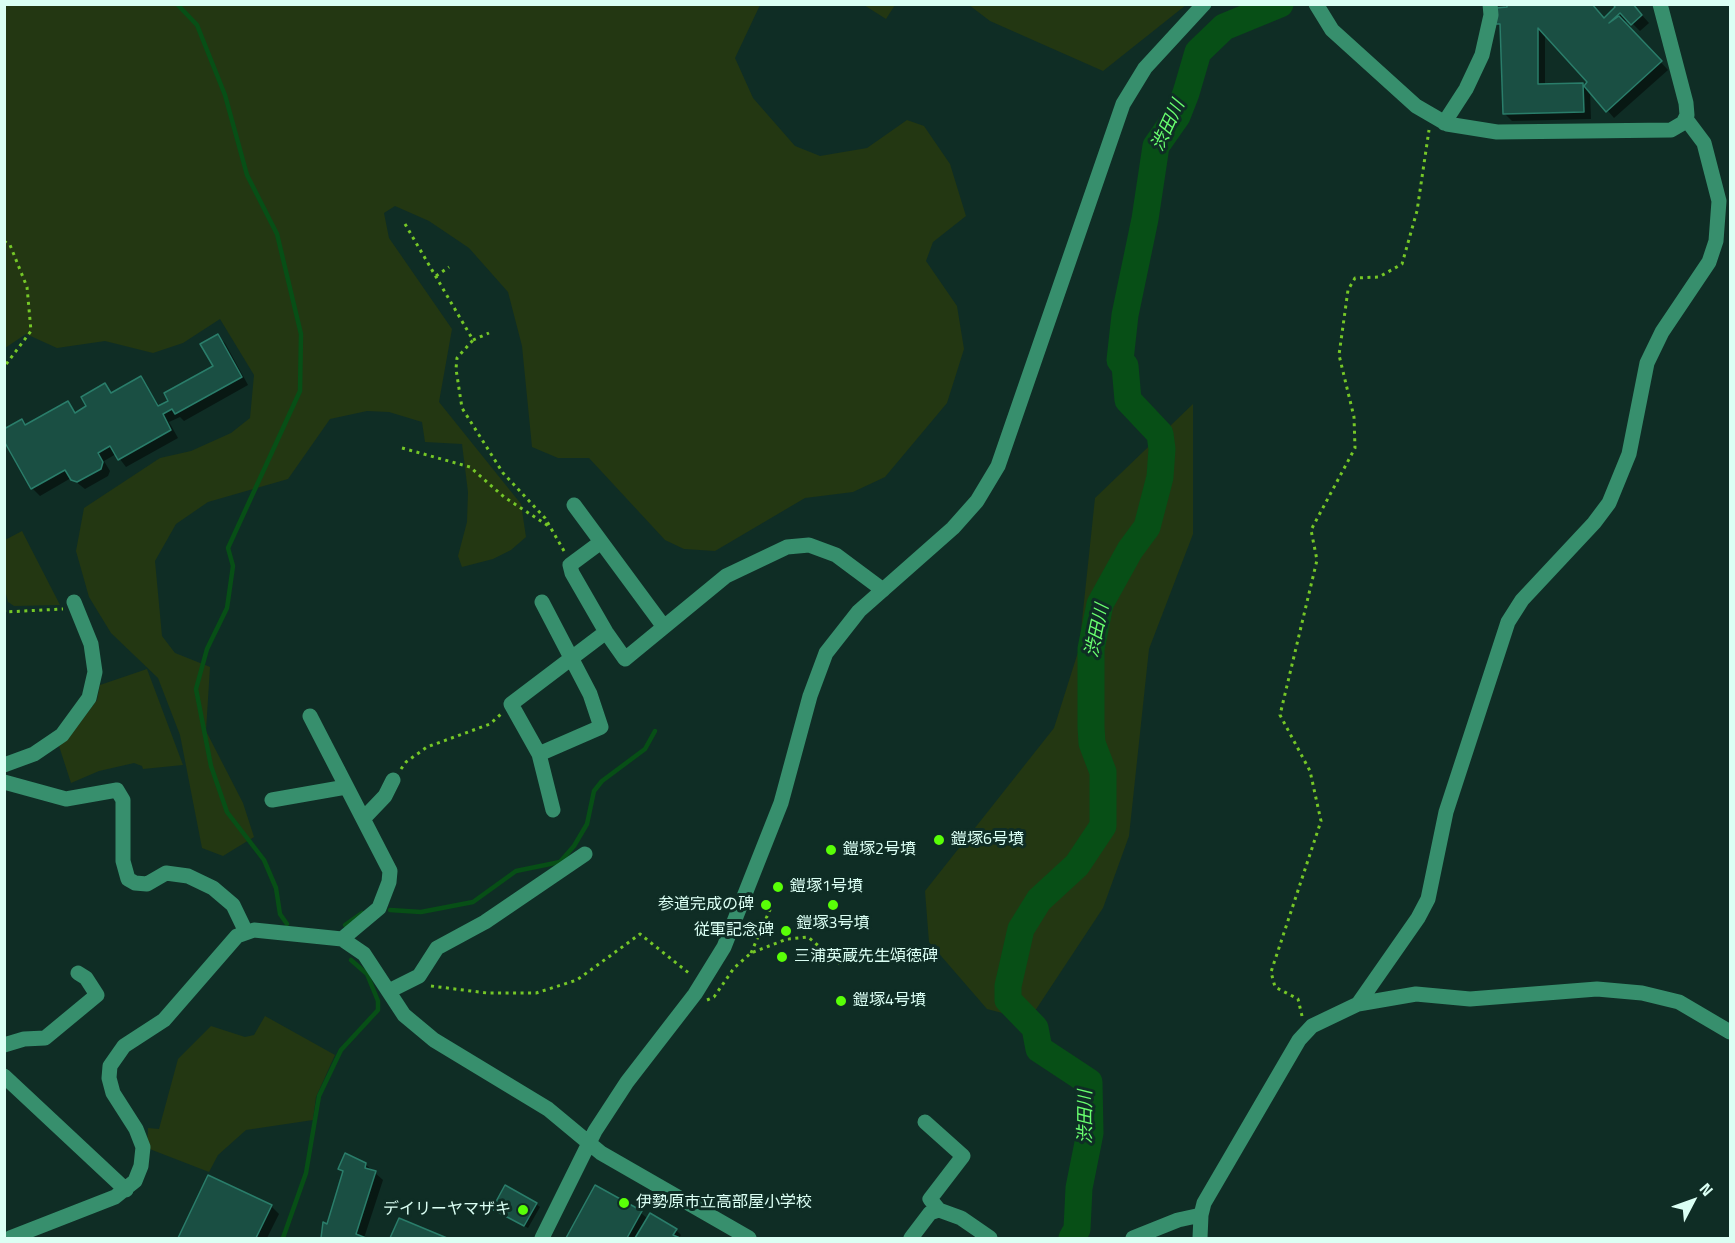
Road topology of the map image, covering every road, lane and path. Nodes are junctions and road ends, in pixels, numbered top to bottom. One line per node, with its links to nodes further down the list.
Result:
1 (1204, 4): 19 (street)
2 (1316, 4): 5 (street)
3 (1490, 4): 5 (street)
4 (1660, 4): 6 (street)
5 (1438, 119): 6 (street); 48 (path)
6 (1686, 119): 47 (street)
7 (405, 224): 10 (path)
8 (4, 241): 13 (path)
9 (449, 267): 10 (path)
10 (436, 276): 12 (path)
11 (489, 333): 12 (path)
12 (473, 340): 16 (path)
13 (4, 367)
14 (402, 448): 16 (path)
15 (574, 505): 17 (street)
16 (551, 528): 18 (path)
17 (602, 542): 18 (street); 23 (street)
18 (570, 565): 24 (street)
19 (883, 590): 23 (street); 44 (street)
20 (542, 602): 25 (street)
21 (75, 605): 22 (path); 29 (street)
22 (4, 609)
23 (664, 627): 24 (street)
24 (606, 632): 25 (street)
25 (570, 657): 26 (street); 28 (street)
26 (511, 704): 28 (street); 30 (path)
27 (310, 716): 32 (street)
28 (539, 754): 34 (street)
29 (4, 765)
30 (393, 780): 35 (street)
31 (4, 782): 38 (street)
32 (346, 787): 33 (street); 35 (street)
33 (272, 800)
34 (553, 810)
35 (364, 818): 39 (street)
36 (585, 854): 43 (street)
37 (772, 905): 40 (path)
38 (246, 932): 39 (street); 54 (street)
39 (342, 939): 45 (street)
40 (751, 953): 41 (path); 46 (path)
41 (840, 964)
42 (78, 974): 50 (street)
43 (405, 983): 44 (path); 45 (street)
44 (701, 983): 53 (street)
45 (388, 991): 53 (street)
46 (703, 999)
47 (1358, 1004): 48 (street); 49 (street)
48 (1306, 1032): 56 (street)
49 (1731, 1032)
50 (4, 1045)
51 (4, 1076): 54 (street)
52 (925, 1122): 55 (street)
53 (589, 1144): 58 (street); 59 (street)
54 (126, 1190): 57 (street)
55 (939, 1210): 60 (street); 61 (street)
56 (1201, 1215): 62 (street); 63 (street)
57 (10, 1239)
58 (542, 1239)
59 (748, 1239)
60 (911, 1239)
61 (990, 1239)
62 (1133, 1239)
63 (1200, 1239)

